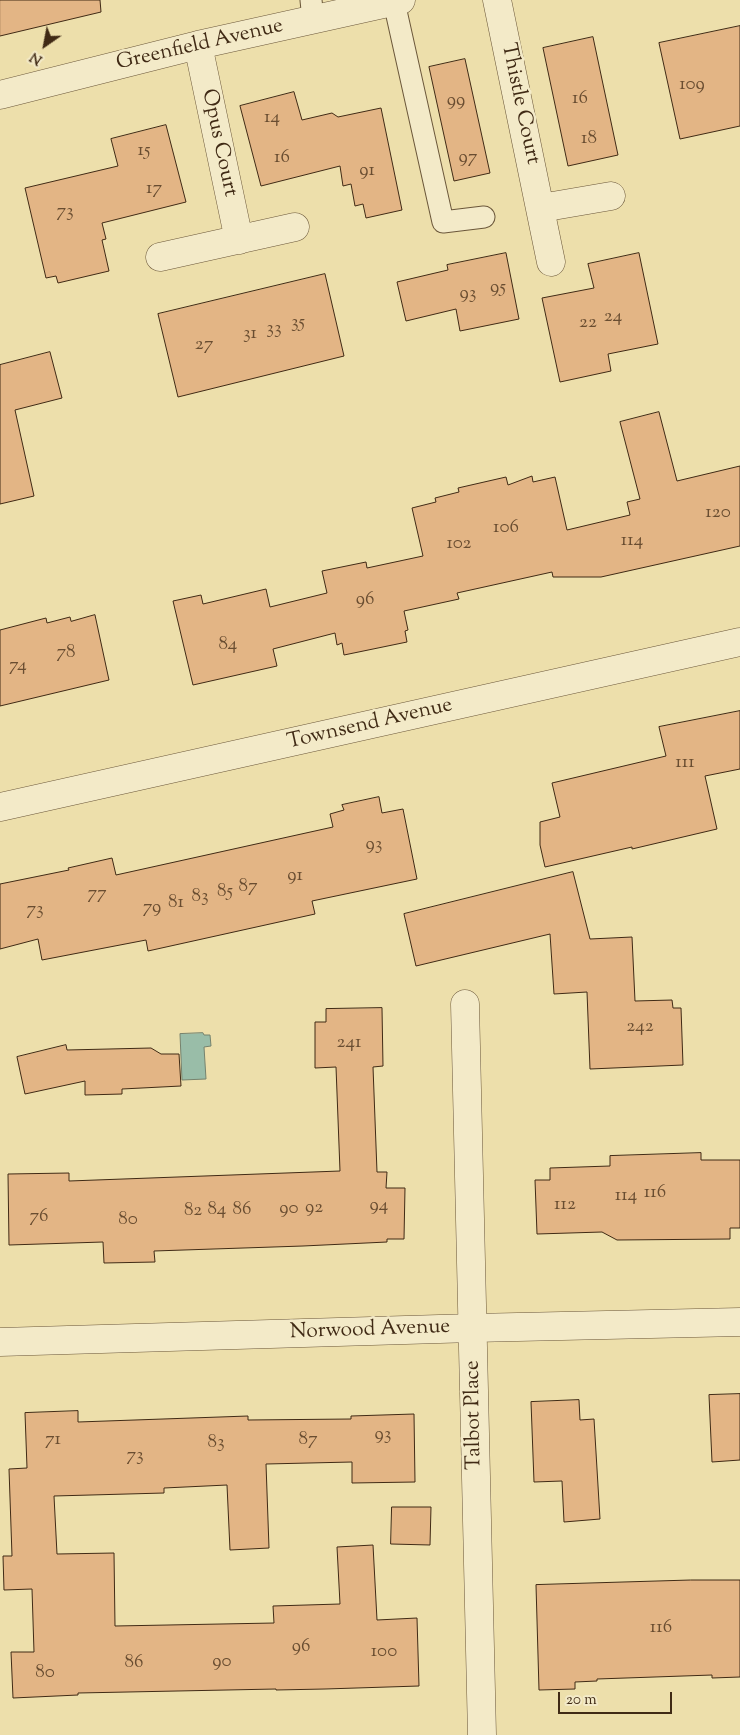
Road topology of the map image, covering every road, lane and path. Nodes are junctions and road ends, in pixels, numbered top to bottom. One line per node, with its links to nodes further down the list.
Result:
1 (497, 0): 7 (street, Thistle Court)
2 (397, 1): 3 (street, Greenfield Avenue); 8 (lane)
3 (312, 10): 4 (street, Greenfield Avenue)
4 (198, 45): 5 (street, Greenfield Avenue); 10 (street, Opus Court)
5 (0, 94)
6 (611, 196): 7 (street)
7 (541, 208): 12 (street, Thistle Court)
8 (484, 217)
9 (295, 227): 10 (street)
10 (239, 240): 11 (street)
11 (160, 257)
12 (551, 262)
13 (740, 642): 14 (street, Townsend Avenue)
14 (0, 807)
15 (466, 1004): 17 (street, Talbot Place)
16 (740, 1322): 17 (street, Norwood Avenue)
17 (473, 1328): 18 (street, Norwood Avenue); 19 (street, Talbot Place)
18 (0, 1342)
19 (482, 1735)

